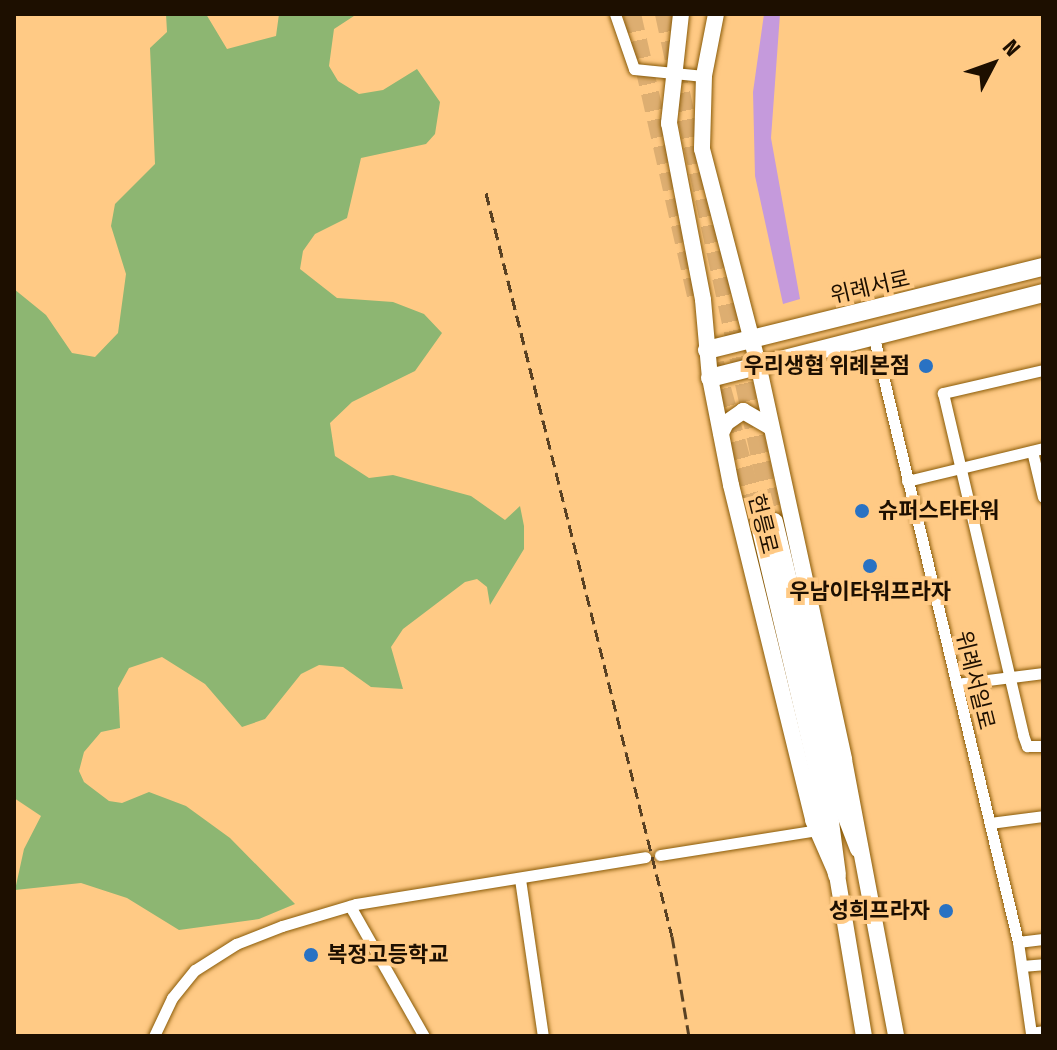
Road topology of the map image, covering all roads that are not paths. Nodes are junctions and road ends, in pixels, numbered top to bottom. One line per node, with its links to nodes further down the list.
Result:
1 (615, 14): 4 (street)
2 (681, 14): 4 (main road, 헌릉로)
3 (716, 14): 5 (main road, 헌릉로)
4 (673, 74): 5 (street); 10 (main road, 헌릉로)
5 (704, 76): 9 (main road, 헌릉로)
6 (1043, 267): 9 (main road, 위례서로)
7 (1043, 293): 8 (main road)
8 (874, 338): 11 (main road); 18 (street, 위례서일로)
9 (752, 339): 10 (main road, 위례서로); 11 (main road, 헌릉로)
10 (707, 350): 13 (main road, 헌릉로)
11 (758, 364): 13 (main road); 14 (main road, 헌릉로)
12 (1043, 370): 17 (street)
13 (710, 378): 15 (main road, 헌릉로)
14 (771, 427): 15 (main road); 27 (main road, 헌릉로)
15 (721, 433): 26 (main road, 헌릉로)
16 (1037, 449): 17 (street); 19 (street)
17 (960, 467): 18 (street); 21 (street)
18 (907, 481): 22 (street, 위례서일로)
19 (1043, 497)
20 (1043, 673): 21 (street)
21 (1011, 677): 22 (street); 23 (street)
22 (956, 684): 25 (street, 위례서일로)
23 (1043, 746)
24 (1043, 816): 25 (street)
25 (990, 823): 34 (street, 위례서일로)
26 (818, 830): 28 (street); 30 (main road, 헌릉로)
27 (859, 849): 30 (main road); 42 (main road, 헌릉로)
28 (660, 855)
29 (645, 857): 31 (street)
30 (837, 875): 41 (main road, 헌릉로)
31 (520, 879): 32 (street); 40 (street)
32 (350, 906): 38 (street); 39 (street)
33 (1043, 939): 34 (street)
34 (1018, 942): 36 (street, 위례서일로)
35 (1043, 964): 36 (street)
36 (1022, 966): 37 (street, 위례서일로)
37 (1037, 1032)
38 (154, 1036)
39 (424, 1036)
40 (543, 1036)
41 (864, 1036)
42 (896, 1036)

